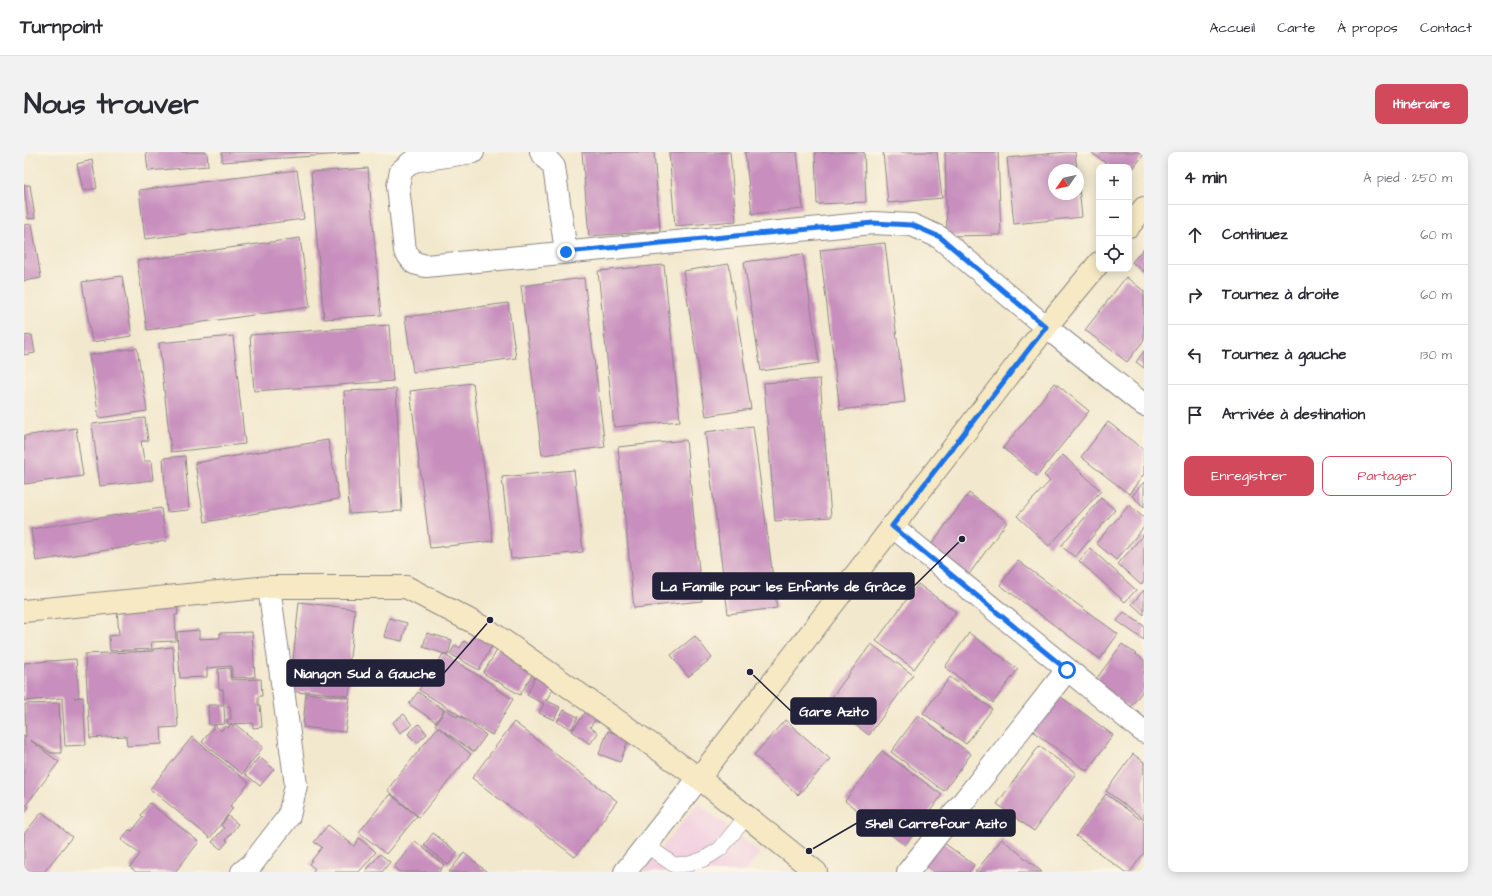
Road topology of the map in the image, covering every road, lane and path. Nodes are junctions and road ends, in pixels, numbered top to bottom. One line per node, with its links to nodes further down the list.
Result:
1 (473, 152): 5 (street)
2 (541, 152): 5 (street)
3 (1144, 208): 4 (street)
4 (1132, 222)
5 (566, 252): 7 (street)
6 (1096, 267): 7 (street)
7 (1046, 327): 8 (street); 9 (street)
8 (1144, 405)
9 (892, 526): 12 (street); 14 (street)
10 (270, 587): 11 (street); 14 (street); 17 (street)
11 (24, 611)
12 (1067, 670): 13 (street); 20 (street)
13 (1144, 732)
14 (699, 778): 15 (street); 16 (street)
15 (747, 816): 16 (lane); 19 (street)
16 (646, 845): 18 (street)
17 (242, 872)
18 (625, 872)
19 (816, 872)
20 (908, 872)

